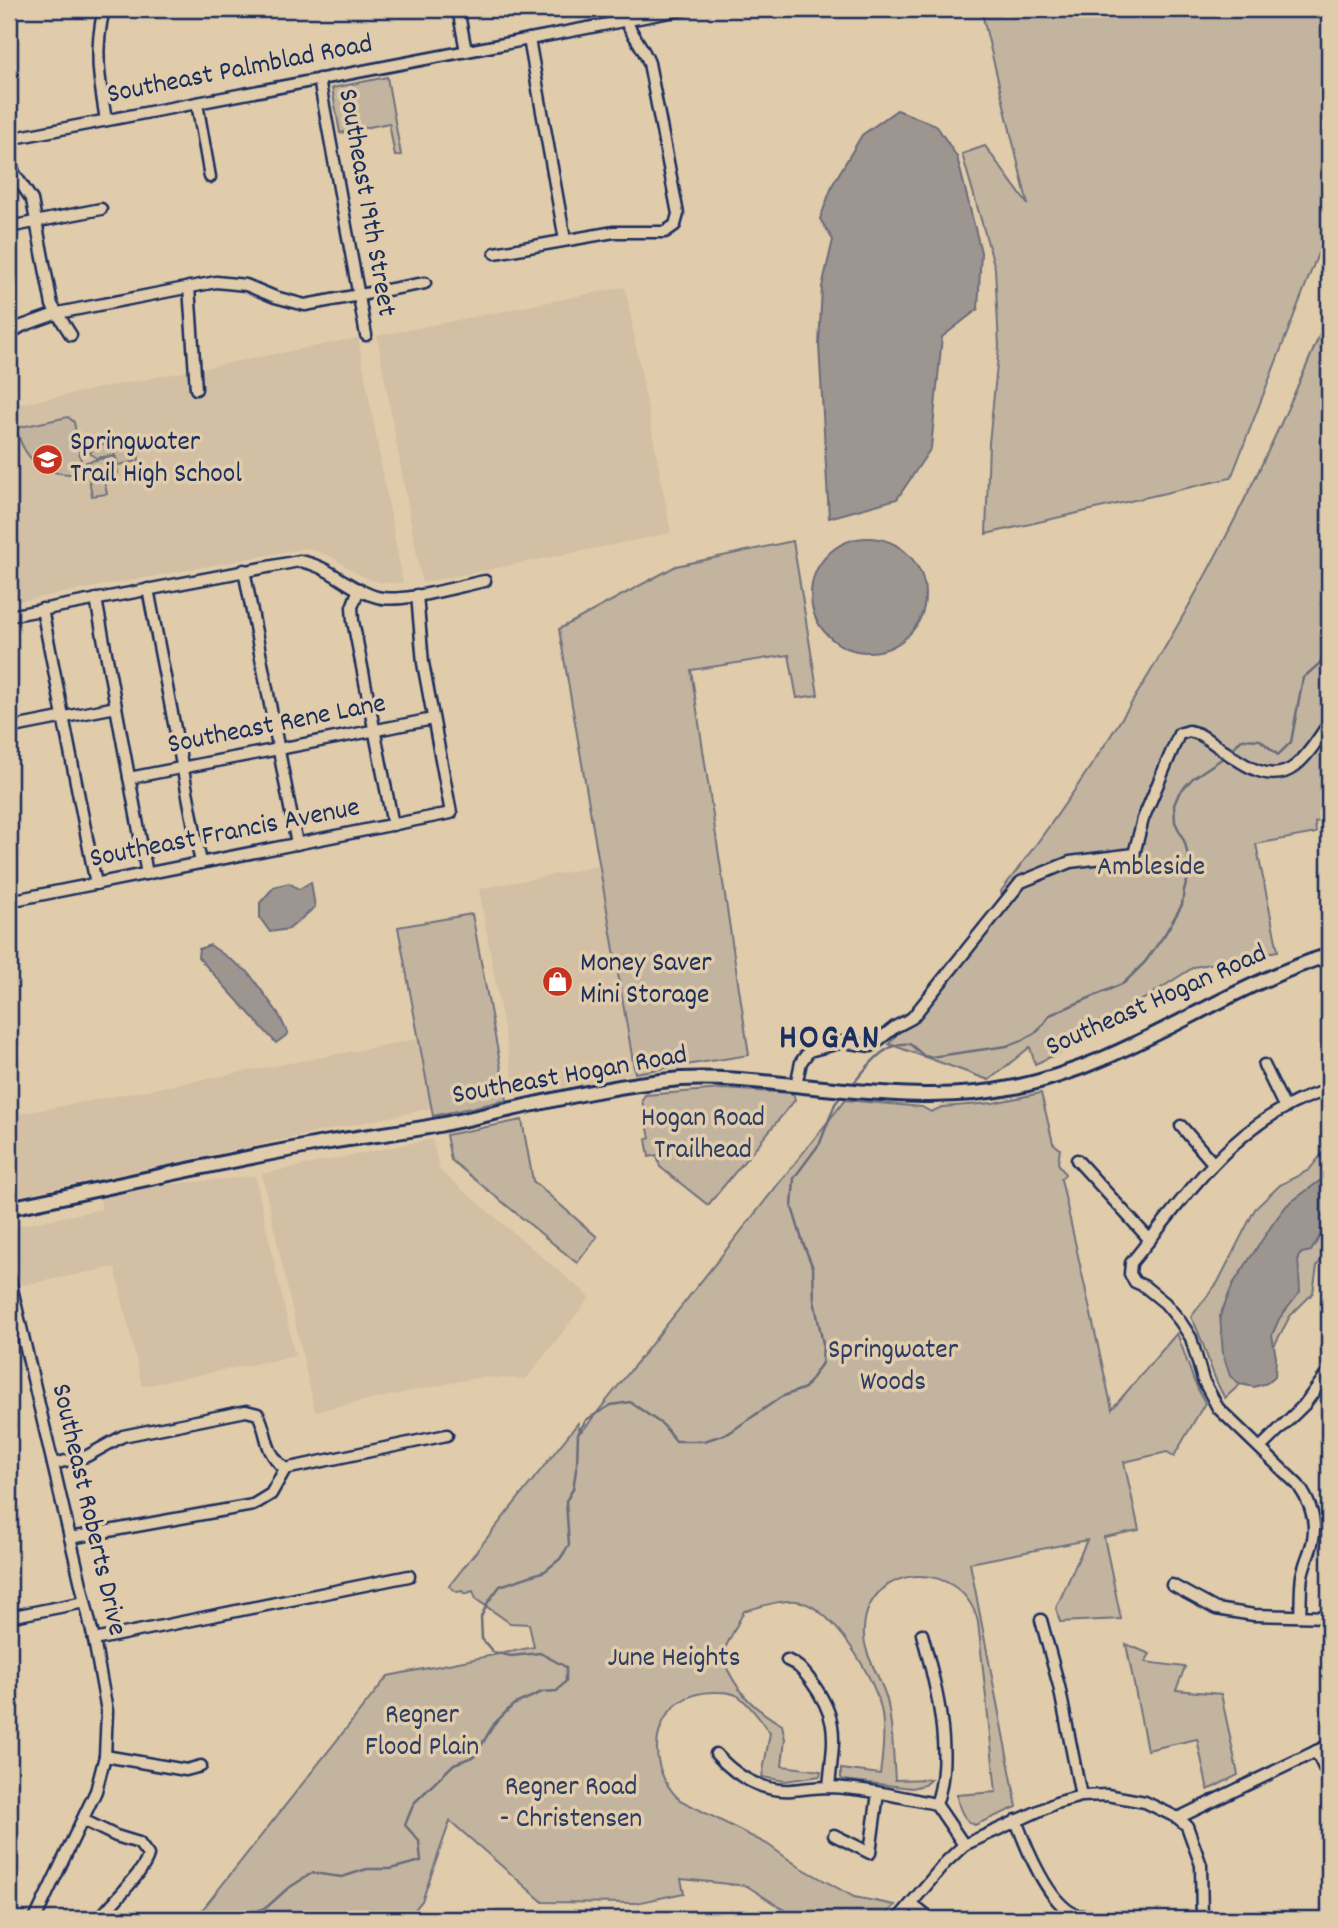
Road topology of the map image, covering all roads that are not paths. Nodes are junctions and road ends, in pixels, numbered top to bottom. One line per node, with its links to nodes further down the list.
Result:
1 (104, 9): 10 (street)
2 (458, 9): 7 (street)
3 (622, 9): 5 (street)
4 (686, 9): 5 (street, Southeast Palmblad Road)
5 (624, 21): 6 (street, Southeast Palmblad Road); 17 (street)
6 (529, 39): 7 (street, Southeast Palmblad Road); 17 (street)
7 (466, 51): 8 (street, Southeast Palmblad Road)
8 (319, 79): 9 (street, Southeast Palmblad Road); 21 (street, Southeast 19th Street)
9 (197, 103): 10 (street, Southeast Palmblad Road); 13 (street)
10 (106, 120): 11 (street, Southeast Palmblad Road)
11 (9, 139)
12 (9, 157): 15 (street)
13 (210, 177)
14 (101, 209): 15 (street)
15 (36, 221): 16 (street); 22 (street)
16 (9, 227)
17 (565, 240): 18 (street)
18 (495, 253)
19 (425, 283): 21 (street)
20 (189, 287): 21 (street); 22 (street); 26 (street)
21 (359, 295): 25 (street, Southeast 19th Street)
22 (58, 313): 23 (street); 24 (street)
23 (9, 334)
24 (71, 335)
25 (366, 335)
26 (196, 389)
27 (244, 570): 29 (street); 30 (street); 41 (street)
28 (485, 581): 31 (street)
29 (148, 589): 32 (street); 42 (street)
30 (359, 589): 31 (street); 40 (street)
31 (417, 595): 37 (street)
32 (96, 599): 33 (street); 35 (street)
33 (42, 609): 34 (street); 36 (street)
34 (9, 616)
35 (116, 707): 36 (street); 43 (street)
36 (63, 717): 39 (street); 48 (street)
37 (433, 719): 40 (street, Southeast Rene Lane); 44 (street, Southeast Francis Avenue)
38 (1329, 723): 52 (street)
39 (9, 728)
40 (375, 730): 41 (street, Southeast Rene Lane); 44 (street)
41 (279, 749): 42 (street, Southeast Rene Lane); 45 (street)
42 (182, 768): 43 (street, Southeast Rene Lane); 46 (street)
43 (129, 778): 47 (street)
44 (393, 825): 45 (street, Southeast Francis Avenue)
45 (297, 844): 46 (street, Southeast Francis Avenue)
46 (201, 863): 47 (street, Southeast Francis Avenue)
47 (147, 874): 48 (street, Southeast Francis Avenue)
48 (96, 884): 49 (street, Southeast Francis Avenue)
49 (9, 901)
50 (1329, 955): 52 (main road, Southeast Hogan Road)
51 (1264, 1065): 54 (street)
52 (796, 1085): 58 (main road, Southeast Hogan Road)
53 (1329, 1090): 54 (street)
54 (1284, 1106): 57 (street)
55 (1181, 1126): 57 (street)
56 (1077, 1160): 59 (street)
57 (1213, 1163): 59 (street)
58 (9, 1208)
59 (1150, 1240): 63 (street)
60 (9, 1276): 64 (street, Southeast Roberts Drive)
61 (1329, 1371): 63 (street)
62 (447, 1436): 65 (street)
63 (1260, 1448): 70 (street)
64 (53, 1464): 65 (street); 66 (street, Southeast Roberts Drive)
65 (285, 1469): 66 (street)
66 (70, 1538): 69 (street, Southeast Roberts Drive)
67 (409, 1576): 75 (street)
68 (1172, 1585): 70 (street)
69 (85, 1602): 71 (street); 75 (street, Southeast Roberts Drive)
70 (1300, 1616): 72 (street)
71 (9, 1617)
72 (1329, 1617)
73 (1041, 1620): 85 (street)
74 (922, 1634): 86 (street)
75 (94, 1640): 80 (street, Southeast Roberts Drive)
76 (787, 1660): 83 (street)
77 (1329, 1745): 78 (street)
78 (1316, 1751): 82 (street); 87 (street)
79 (716, 1754): 83 (street)
80 (105, 1756): 81 (street); 88 (street, Southeast Roberts Drive)
81 (201, 1766)
82 (1329, 1778)
83 (829, 1787): 84 (street)
84 (878, 1793): 86 (street); 90 (street)
85 (1081, 1796): 87 (street); 89 (street)
86 (936, 1804): 91 (street)
87 (1178, 1818): 98 (street)
88 (83, 1819): 94 (street, Southeast Roberts Drive); 95 (street)
89 (1016, 1820): 91 (street); 93 (street)
90 (834, 1835)
91 (964, 1845): 92 (street)
92 (911, 1904): 96 (street); 97 (street)
93 (1094, 1916)
94 (35, 1919)
95 (99, 1919)
96 (898, 1919)
97 (930, 1919)
98 (1202, 1919)

